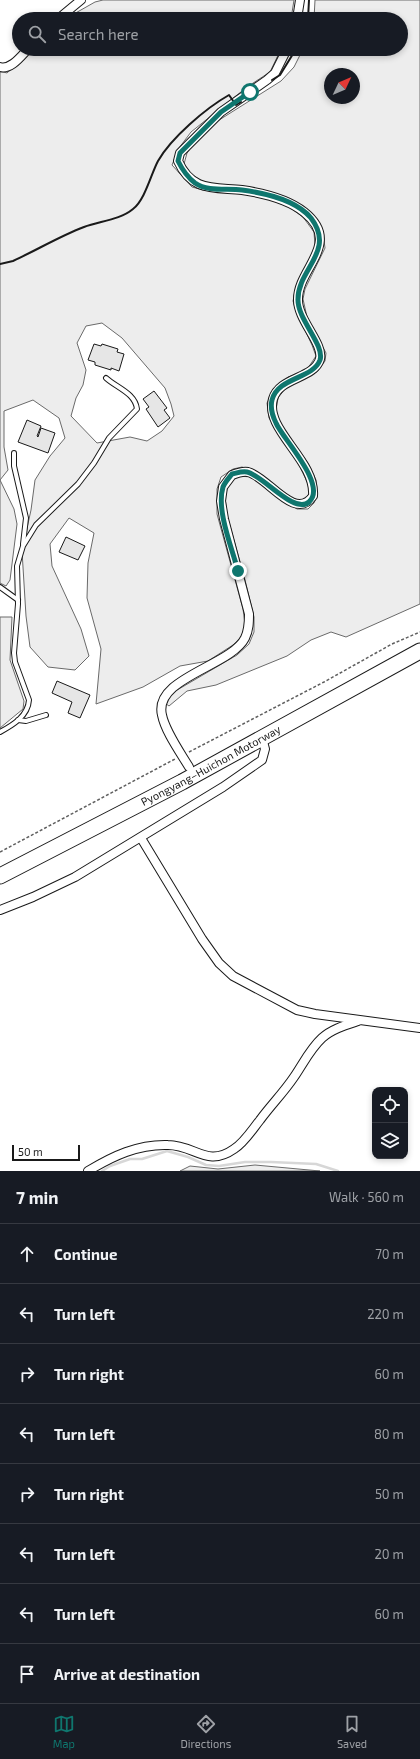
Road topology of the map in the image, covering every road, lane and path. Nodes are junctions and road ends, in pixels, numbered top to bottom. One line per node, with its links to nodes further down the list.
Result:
1 (81, 0): 3 (street)
2 (300, 0): 4 (street)
3 (66, 12)
4 (298, 12)
5 (21, 56): 7 (street)
6 (284, 56): 20 (street)
7 (0, 67)
8 (106, 378): 10 (lane)
9 (14, 453): 10 (lane)
10 (23, 546): 12 (lane)
11 (0, 587): 12 (lane)
12 (18, 600): 17 (lane)
13 (420, 632): 20 (path)
14 (420, 643): 20 (highway, Pyongyang–Huichon Motorway)
15 (420, 651): 19 (highway, Pyongyang–Huichon Motorway)
16 (46, 715): 17 (lane)
17 (18, 720): 18 (lane)
18 (0, 732)
19 (262, 738): 21 (street); 24 (highway, Pyongyang–Huichon Motorway)
20 (184, 760): 22 (path); 23 (highway, Pyongyang–Huichon Motorway)
21 (141, 838): 25 (street); 26 (street)
22 (0, 852)
23 (0, 867)
24 (0, 876)
25 (0, 910)
26 (360, 1020): 27 (street); 28 (street)
27 (420, 1028)
28 (88, 1171)

